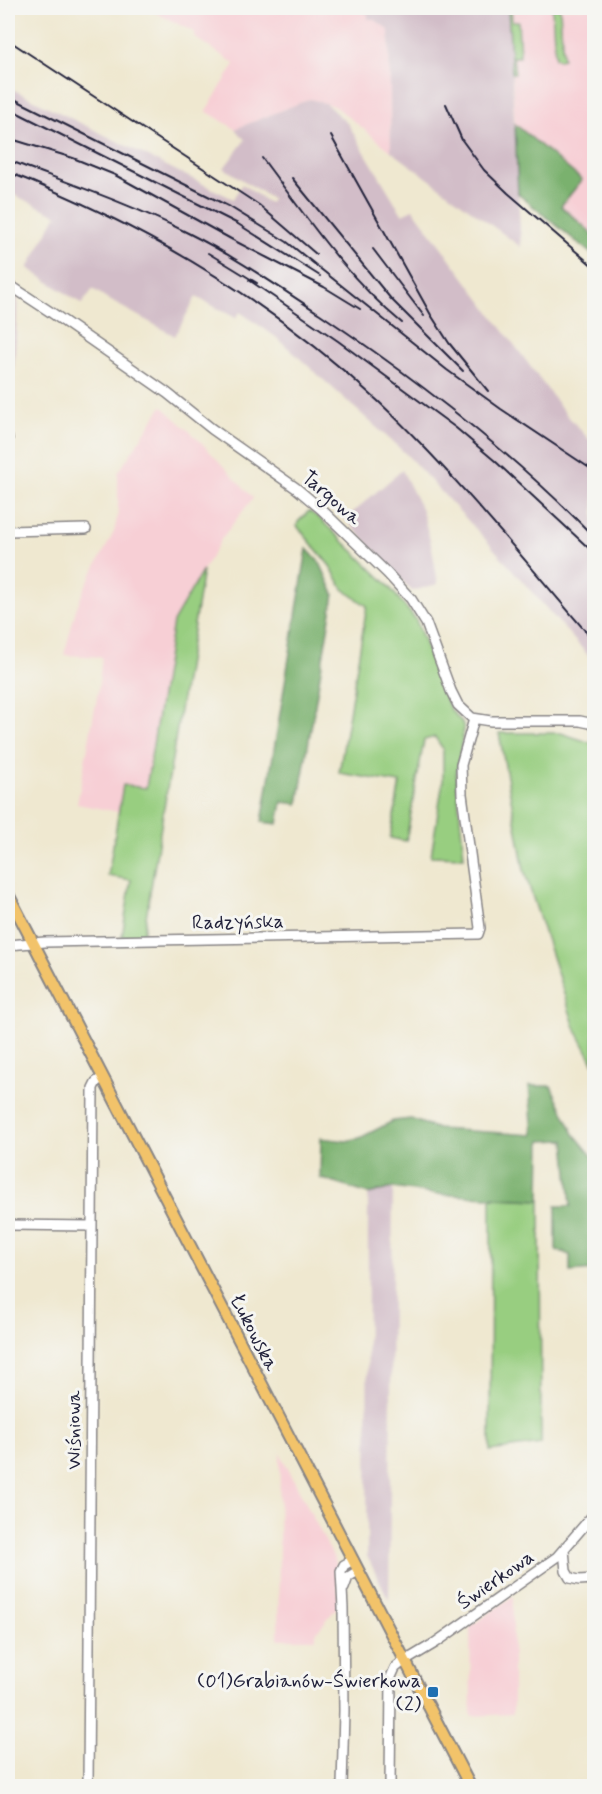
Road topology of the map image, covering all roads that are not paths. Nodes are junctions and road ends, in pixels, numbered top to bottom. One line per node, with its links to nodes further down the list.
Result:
1 (8, 284): 6 (street, Targowa)
2 (8, 438): 3 (street)
3 (8, 444)
4 (86, 529): 5 (street)
5 (8, 531)
6 (474, 719): 7 (street); 9 (street, Radzyńska)
7 (594, 724)
8 (8, 894): 9 (main road, Łukowska)
9 (33, 943): 10 (street, Radzyńska); 11 (main road, Łukowska)
10 (8, 945)
11 (102, 1078): 13 (street, Wiśniowa); 16 (main road, Łukowska)
12 (8, 1224): 13 (street)
13 (92, 1226): 21 (street, Wiśniowa)
14 (594, 1514): 15 (street, Świerkowa)
15 (564, 1550): 18 (street); 20 (street, Świerkowa)
16 (353, 1560): 17 (main road, Łukowska); 19 (street)
17 (358, 1571): 19 (street); 20 (main road, Łukowska)
18 (594, 1579)
19 (342, 1593): 22 (street)
20 (405, 1661): 23 (street); 24 (main road, Łukowska)
21 (88, 1786)
22 (342, 1786)
23 (390, 1786)
24 (470, 1786)

